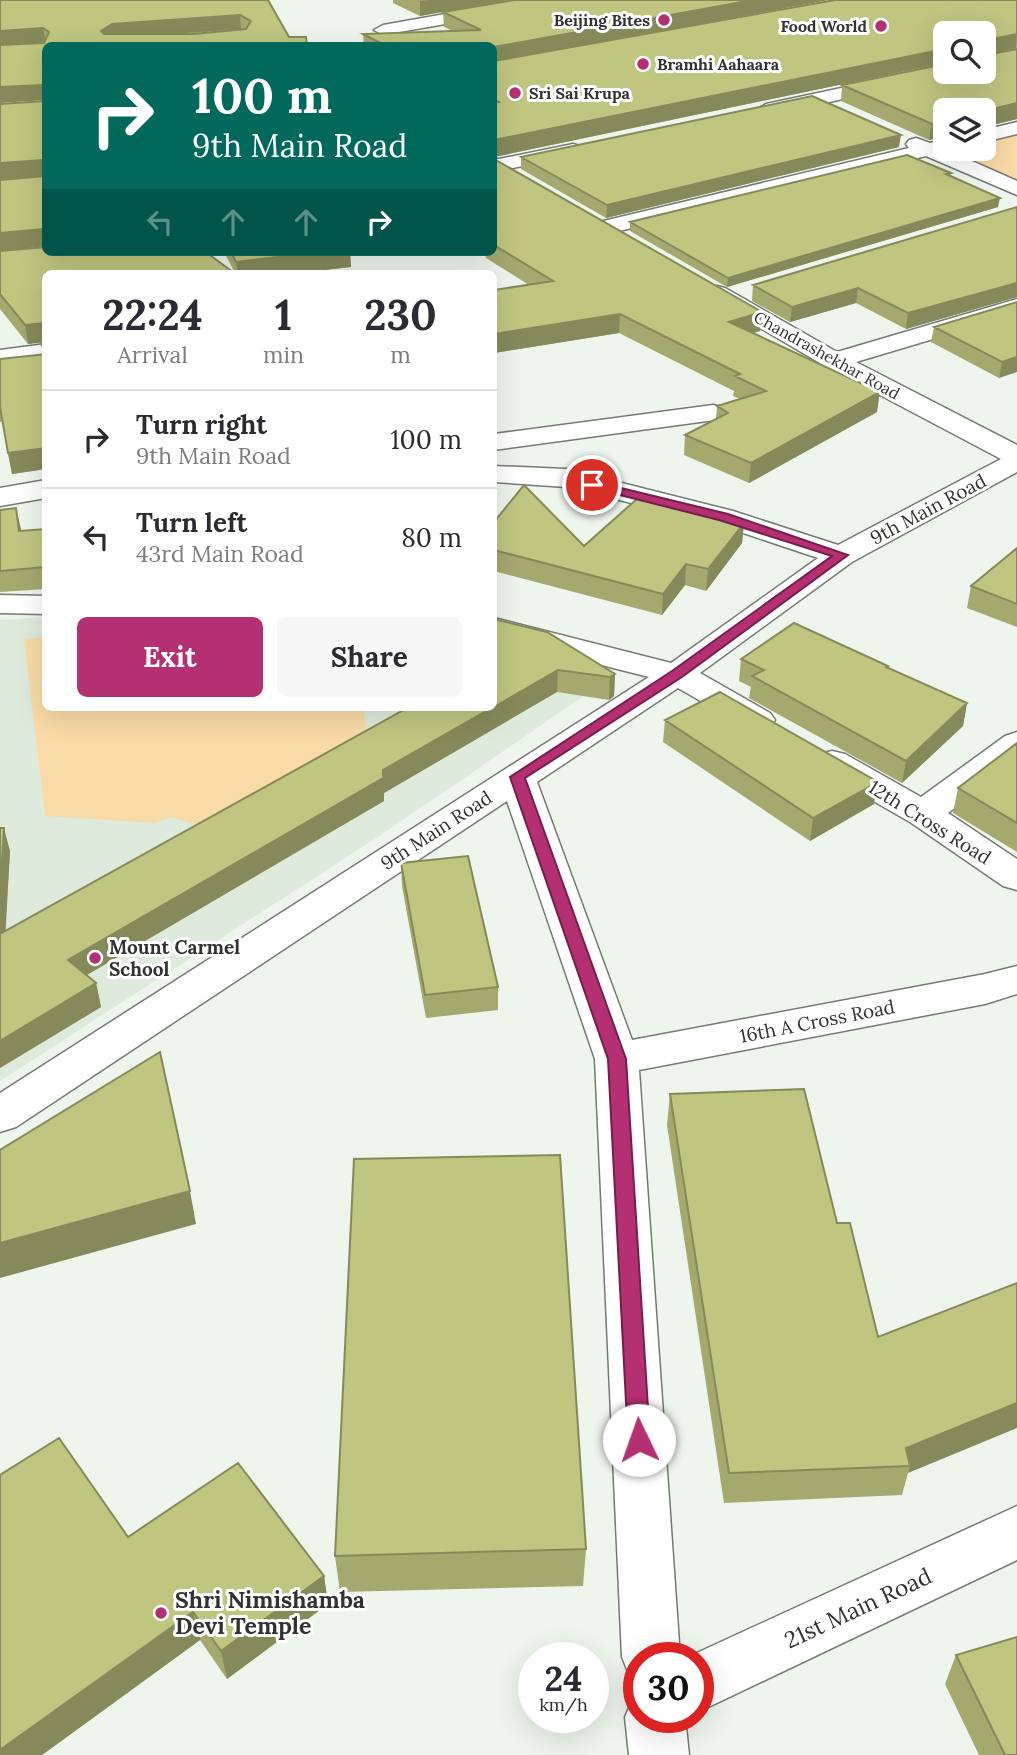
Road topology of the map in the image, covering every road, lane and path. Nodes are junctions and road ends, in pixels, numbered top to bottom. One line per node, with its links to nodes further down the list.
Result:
1 (552, 0): 3 (street)
2 (379, 8): 3 (street)
3 (385, 38)
4 (933, 74): 5 (street)
5 (815, 100): 6 (street); 7 (street)
6 (840, 111)
7 (748, 113)
8 (1017, 128): 9 (street)
9 (996, 133)
10 (902, 138): 11 (street)
11 (933, 146)
12 (588, 147): 15 (street)
13 (933, 148): 20 (street)
14 (963, 161): 18 (street)
15 (497, 165)
16 (497, 168): 17 (street)
17 (531, 187)
18 (1017, 189)
19 (579, 214): 20 (street)
20 (603, 228): 21 (street)
21 (636, 247)
22 (692, 279): 24 (street, Chandrashekhar Road)
23 (751, 290): 24 (street)
24 (725, 298): 28 (street, Chandrashekhar Road)
25 (1017, 306): 28 (street)
26 (42, 353): 27 (street)
27 (0, 358)
28 (834, 361): 31 (street, Chandrashekhar Road)
29 (713, 414): 30 (street)
30 (497, 442)
31 (1017, 456)
32 (1017, 461): 36 (street, 9th Main Road)
33 (497, 474): 36 (street)
34 (42, 490): 35 (street)
35 (0, 497)
36 (841, 555): 40 (street, 9th Main Road)
37 (0, 604): 38 (street)
38 (42, 605)
39 (497, 629): 40 (street, 12th Cross Road)
40 (677, 674): 42 (street, 9th Main Road); 43 (street, 12th Cross Road)
41 (1017, 743): 43 (street)
42 (517, 777): 46 (street); 47 (street, 9th Main Road)
43 (923, 814): 44 (street, 12th Cross Road)
44 (1017, 877)
45 (1017, 980): 46 (street, 16th A Cross Road)
46 (617, 1059): 49 (street)
47 (0, 1115)
48 (1017, 1532): 50 (street, 21st Main Road)
49 (650, 1642)
50 (714, 1675)
51 (657, 1733): 52 (street)
52 (659, 1755)

